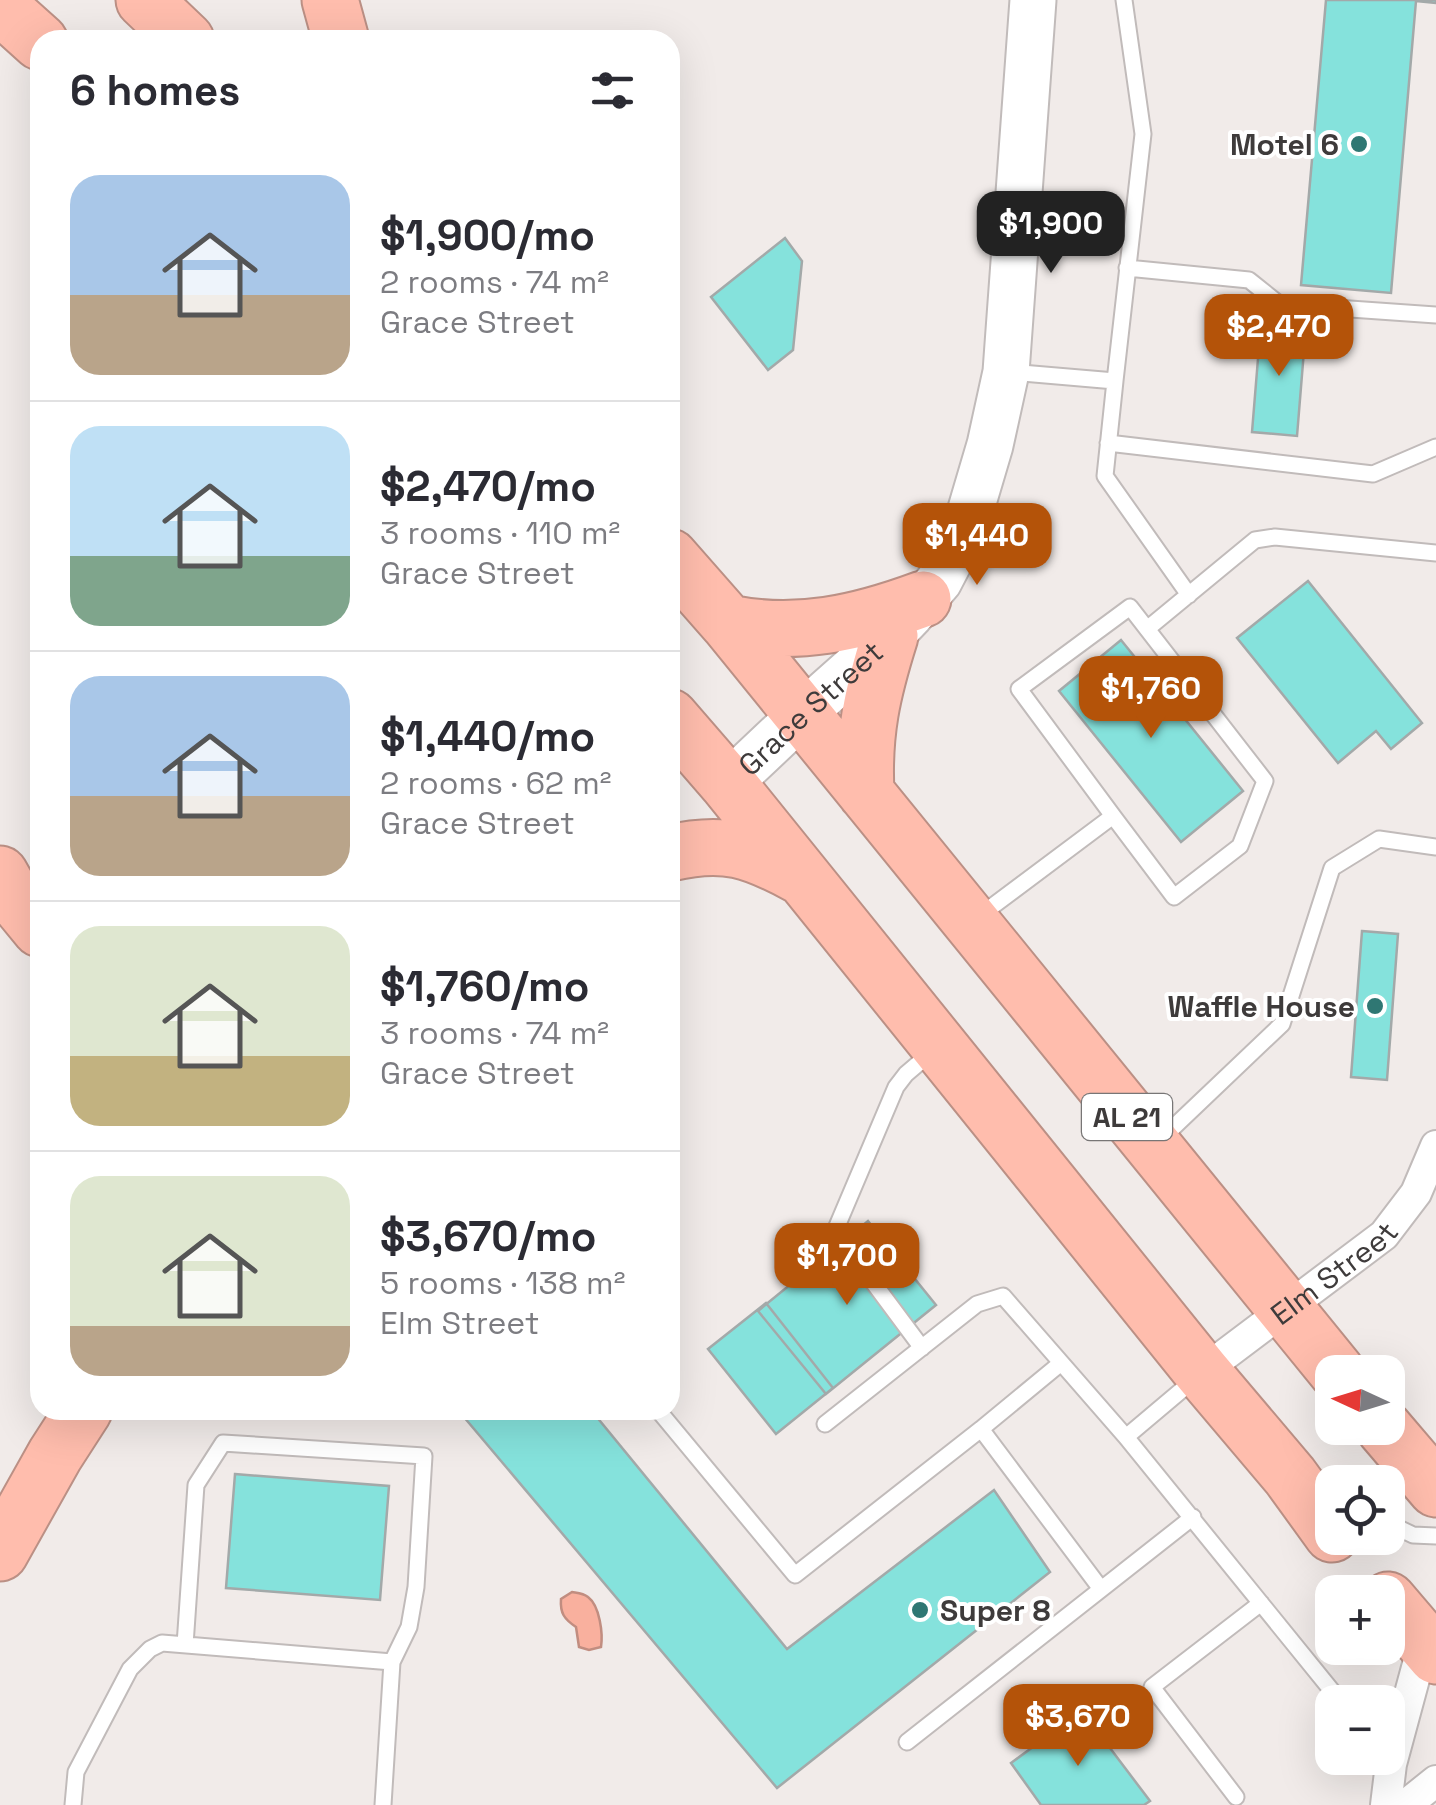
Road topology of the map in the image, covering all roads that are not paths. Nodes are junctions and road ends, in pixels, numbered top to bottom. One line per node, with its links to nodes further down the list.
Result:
1 (144, 0): 6 (highway)
2 (330, 0): 7 (highway)
3 (1033, 0): 11 (street, Grace Street)
4 (1124, 0): 9 (lane)
5 (0, 6): 8 (highway)
6 (176, 30)
7 (338, 30)
8 (30, 33)
9 (1128, 268): 10 (lane); 12 (lane)
10 (1436, 315)
11 (1006, 372): 12 (lane); 18 (street, Grace Street)
12 (1115, 381): 13 (lane)
13 (1108, 444): 14 (lane); 17 (lane)
14 (1436, 447)
15 (1436, 553): 17 (lane)
16 (680, 568): 19 (highway, AL 21)
17 (1189, 595): 20 (lane)
18 (907, 618): 19 (highway); 21 (street, Grace Street); 24 (highway)
19 (728, 623): 21 (highway, AL 21)
20 (1147, 629): 25 (lane); 25 (lane)
21 (800, 715): 23 (street, Grace Street); 24 (highway, AL 21)
22 (680, 729): 23 (highway)
23 (728, 784): 26 (highway); 30 (highway)
24 (866, 794): 32 (highway, AL 21)
25 (1113, 816): 32 (lane)
26 (680, 825)
27 (1436, 847): 35 (lane)
28 (680, 851): 30 (highway)
29 (0, 874): 31 (highway)
30 (804, 878): 33 (highway)
31 (30, 918)
32 (971, 922): 35 (highway, AL 21)
33 (940, 1045): 37 (lane); 40 (highway)
34 (1436, 1146): 36 (street, Elm Street)
35 (1152, 1148): 36 (highway, AL 21)
36 (1284, 1310): 38 (highway, AL 21); 40 (street, Elm Street)
37 (922, 1348): 39 (lane); 43 (lane)
38 (1322, 1355)
39 (1061, 1363): 44 (lane); 45 (lane)
40 (1202, 1372): 45 (lane); 48 (highway)
41 (78, 1420): 52 (highway)
42 (666, 1420): 44 (lane)
43 (825, 1424)
44 (981, 1429): 55 (lane)
45 (1126, 1437): 49 (lane)
46 (1398, 1445): 47 (highway)
47 (1436, 1489)
48 (1315, 1504)
49 (1193, 1518): 55 (lane); 56 (lane)
50 (1405, 1531): 51 (lane)
51 (1436, 1536)
52 (0, 1553)
53 (1354, 1555): 54 (highway)
54 (1369, 1575)
55 (1102, 1589): 63 (lane)
56 (1261, 1603): 61 (lane); 66 (lane)
57 (1405, 1620): 59 (highway)
58 (185, 1645): 60 (lane); 60 (lane); 67 (lane)
59 (1430, 1649): 62 (street)
60 (392, 1662): 68 (lane)
61 (1327, 1685)
62 (1405, 1716)
63 (907, 1742)
64 (1387, 1775): 69 (street)
65 (1436, 1781): 70 (street)
66 (1236, 1797)
67 (73, 1805)
68 (383, 1805)
69 (1386, 1805)
70 (1406, 1805)

